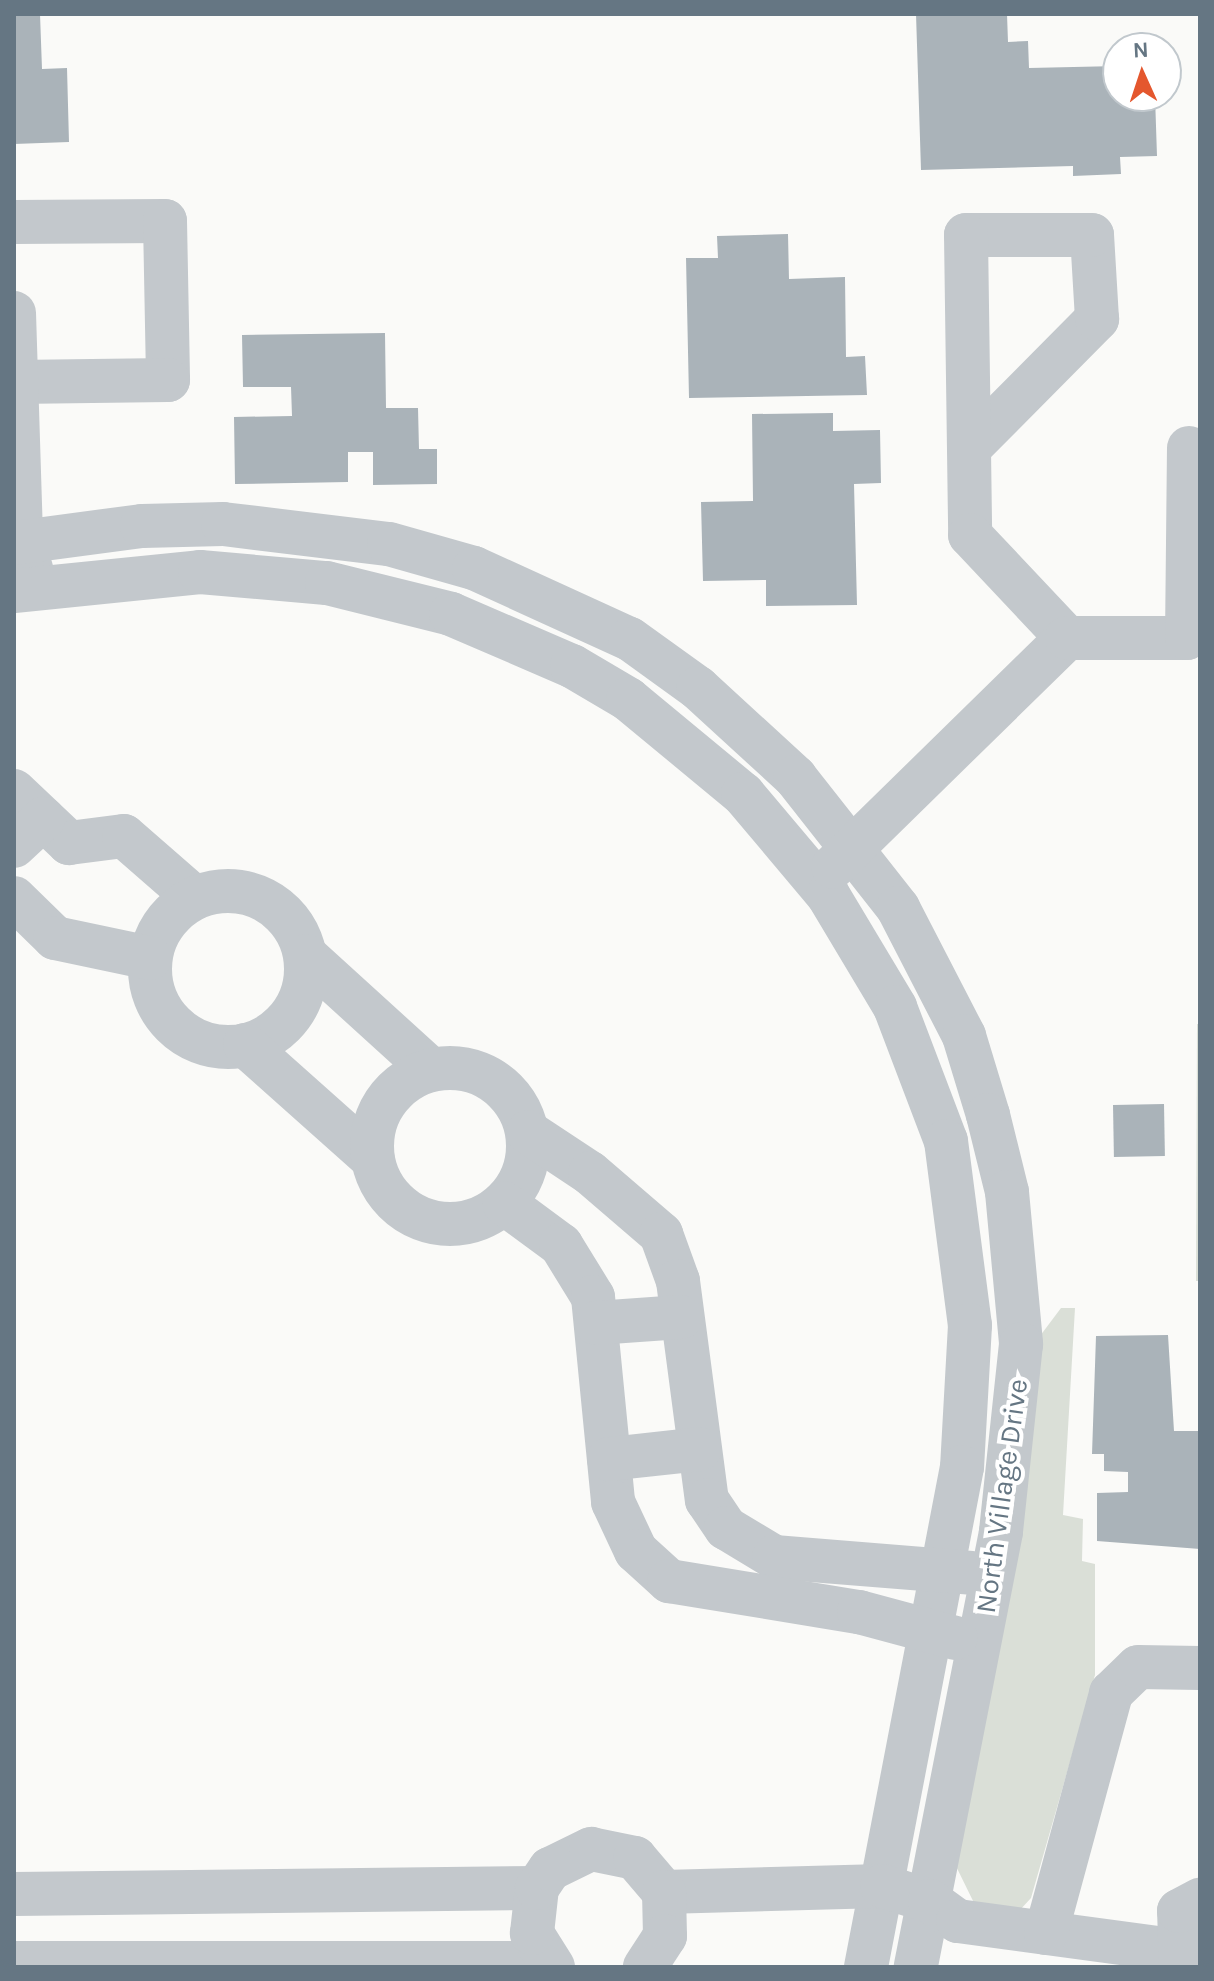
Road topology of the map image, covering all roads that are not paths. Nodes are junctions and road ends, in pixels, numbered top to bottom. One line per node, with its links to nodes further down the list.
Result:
1 (14, 222): 3 (street)
2 (14, 313): 3 (street)
3 (16, 382): 6 (street)
4 (969, 448): 4 (street); 8 (street)
5 (1189, 448): 8 (street)
6 (18, 542): 7 (street); 10 (street, North Village Drive)
7 (26, 589): 11 (street, North Village Drive)
8 (1067, 638): 10 (street)
9 (24, 819): 13 (street)
10 (854, 847): 11 (street); 27 (street, North Village Drive)
11 (818, 882): 26 (street, North Village Drive)
12 (14, 898): 15 (street)
13 (195, 898): 14 (street); 15 (street)
14 (306, 956): 16 (street); 17 (street)
15 (150, 958): 16 (street)
16 (245, 1045): 19 (street)
17 (430, 1069): 18 (street); 19 (street)
18 (528, 1132): 20 (street); 21 (street)
19 (373, 1159): 20 (street)
20 (504, 1203): 22 (street)
21 (681, 1317): 22 (street); 23 (street)
22 (596, 1323): 24 (street)
23 (699, 1449): 24 (street); 25 (street)
24 (609, 1459): 28 (street)
25 (747, 1541): 26 (street); 28 (street)
26 (942, 1568): 27 (street); 29 (street, North Village Drive)
27 (993, 1578): 30 (street, North Village Drive)
28 (730, 1594): 29 (street)
29 (927, 1632): 30 (street); 32 (street, North Village Drive)
30 (980, 1644): 37 (street, North Village Drive)
31 (1200, 1668): 38 (street)
32 (882, 1886): 34 (street); 37 (street); 43 (street, North Village Drive)
33 (537, 1888): 34 (street); 35 (street); 41 (street)
34 (664, 1892): 42 (street)
35 (14, 1894)
36 (1200, 1900): 39 (street)
37 (930, 1901): 38 (street); 44 (street, North Village Drive)
38 (1046, 1933): 39 (street)
39 (1180, 1959)
40 (14, 1963): 41 (street)
41 (551, 1965)
42 (645, 1967)
43 (866, 1967)
44 (916, 1967)

